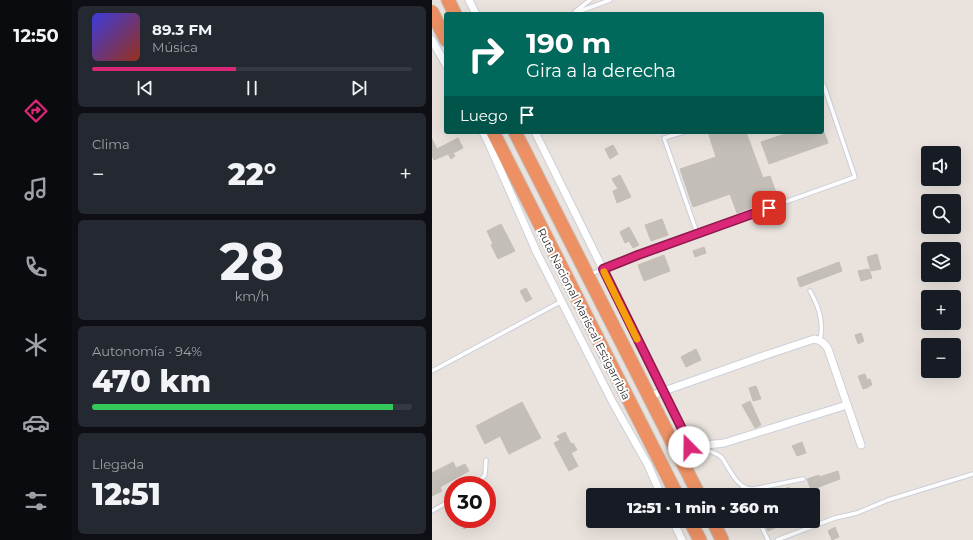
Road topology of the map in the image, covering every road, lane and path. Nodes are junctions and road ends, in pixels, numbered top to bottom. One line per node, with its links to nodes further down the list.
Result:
1 (448, 0): 6 (highway)
2 (469, 0): 7 (street)
3 (590, 0): 8 (lane)
4 (610, 0): 9 (lane)
5 (432, 12): 10 (highway)
6 (454, 12)
7 (475, 12)
8 (575, 12)
9 (577, 12)
10 (444, 36)
11 (432, 40): 12 (street)
12 (444, 61)
13 (824, 86): 19 (lane)
14 (484, 134): 23 (street)
15 (493, 134): 37 (highway, Ruta Nacional Mariscal Estigarribia)
16 (516, 134): 21 (highway, Ruta Nacional Mariscal Estigarribia)
17 (536, 134): 20 (street)
18 (677, 134): 19 (lane)
19 (697, 233): 20 (lane)
20 (603, 269): 21 (lane); 26 (street)
21 (588, 276): 27 (highway, Ruta Nacional Mariscal Estigarribia)
22 (810, 291): 24 (lane)
23 (562, 300): 25 (lane); 36 (street)
24 (820, 340): 26 (street); 28 (street)
25 (432, 371)
26 (663, 392): 27 (street); 31 (street)
27 (650, 396): 31 (highway, Ruta Nacional Mariscal Estigarribia)
28 (847, 405): 29 (street); 30 (street)
29 (701, 445): 31 (street); 39 (lane)
30 (861, 445)
31 (684, 450): 38 (highway, Ruta Nacional Mariscal Estigarribia)
32 (486, 460): 34 (lane)
33 (973, 474): 51 (lane)
34 (484, 476)
35 (803, 480): 40 (lane)
36 (659, 488)
37 (673, 488)
38 (697, 488)
39 (743, 488)
40 (759, 488)
41 (444, 505): 42 (lane)
42 (432, 512)
43 (676, 528): 47 (street)
44 (694, 528): 48 (highway)
45 (716, 528): 49 (highway)
46 (762, 528): 50 (lane)
47 (682, 540)
48 (700, 540)
49 (722, 540)
50 (768, 540)
51 (777, 540)

